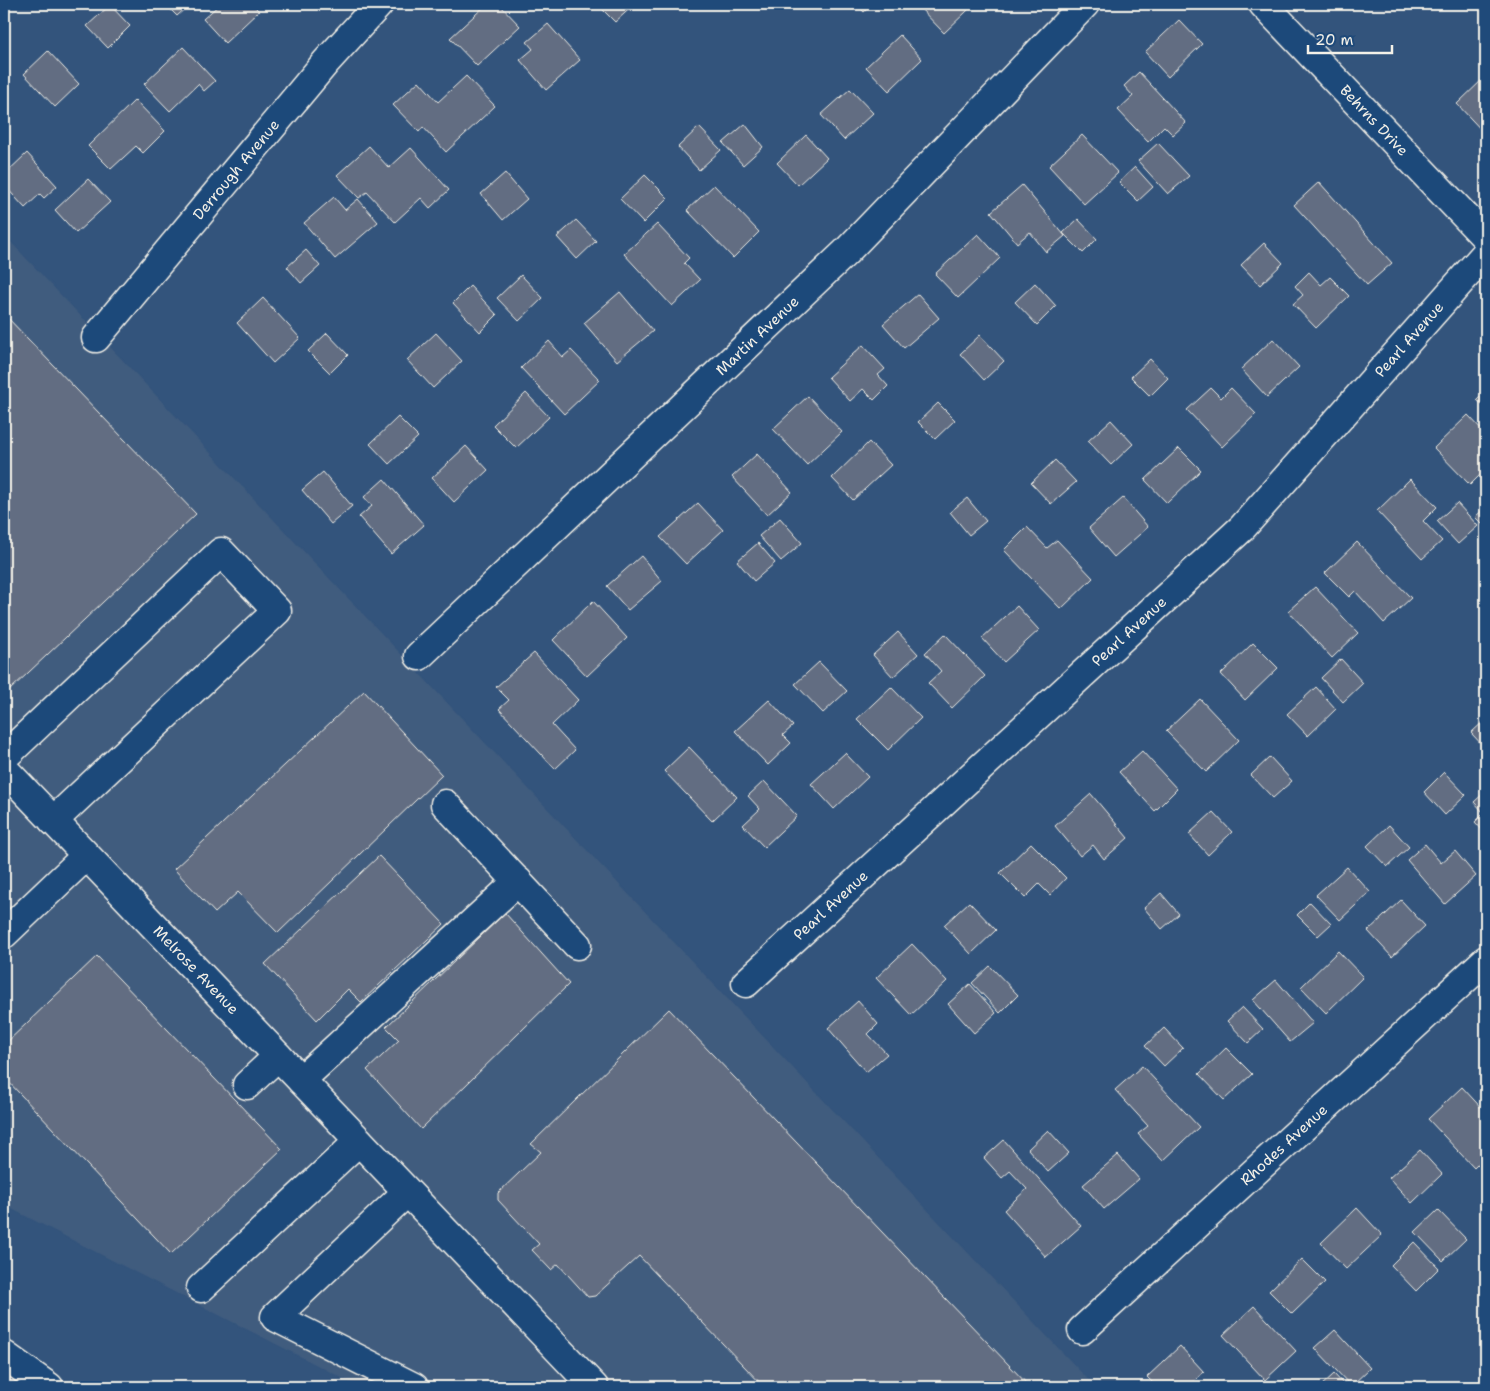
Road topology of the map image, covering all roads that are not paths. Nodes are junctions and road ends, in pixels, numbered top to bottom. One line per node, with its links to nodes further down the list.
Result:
1 (380, 4): 6 (main road, Derrough Avenue)
2 (1085, 4): 7 (main road, Martin Avenue)
3 (1263, 4): 4 (main road, Behrns Drive)
4 (1486, 238)
5 (1486, 253): 17 (main road, Pearl Avenue)
6 (96, 338)
7 (419, 656)
8 (4, 757): 11 (main road)
9 (4, 769): 11 (main road, Melrose Avenue)
10 (445, 804): 13 (main road)
11 (53, 821): 12 (main road, Melrose Avenue)
12 (86, 856): 14 (main road); 18 (main road, Melrose Avenue)
13 (518, 881): 15 (main road); 19 (main road)
14 (4, 934)
15 (577, 944)
16 (1486, 960): 24 (main road, Rhodes Avenue)
17 (746, 983)
18 (278, 1056): 19 (main road, Melrose Avenue); 20 (main road)
19 (301, 1080): 21 (main road, Melrose Avenue)
20 (246, 1085)
21 (358, 1141): 22 (main road, Melrose Avenue); 23 (main road)
22 (407, 1192): 27 (main road); 28 (main road, Melrose Avenue)
23 (201, 1288)
24 (1082, 1330)
25 (4, 1355): 26 (main road)
26 (49, 1387)
27 (414, 1387)
28 (594, 1387)

